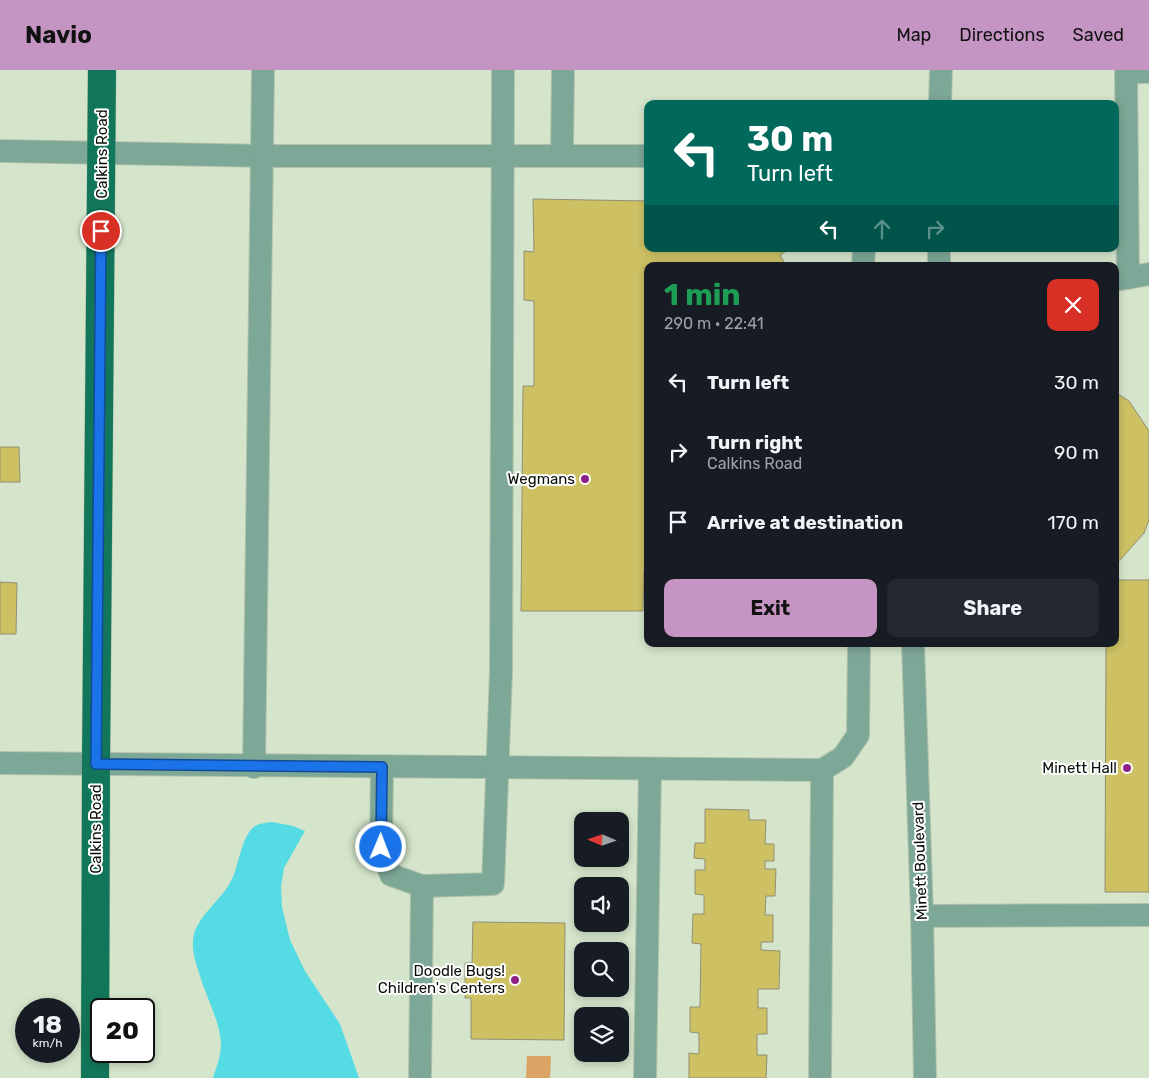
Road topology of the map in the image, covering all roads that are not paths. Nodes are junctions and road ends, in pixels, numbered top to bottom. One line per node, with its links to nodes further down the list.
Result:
1 (102, 70): 10 (main road, Calkins Road)
2 (263, 70): 11 (street)
3 (503, 70): 12 (street)
4 (563, 70): 13 (street)
5 (941, 70): 8 (street)
6 (1126, 71): 7 (street); 15 (street)
7 (1149, 72)
8 (940, 100)
9 (1, 151): 10 (street)
10 (102, 152): 11 (street); 19 (main road, Calkins Road)
11 (263, 156): 12 (street); 20 (street)
12 (503, 156): 13 (street); 22 (street)
13 (562, 156): 14 (street)
14 (644, 156)
15 (1131, 277)
16 (859, 647): 24 (street)
17 (913, 647): 26 (street, Minett Boulevard)
18 (0, 763): 19 (street)
19 (96, 764): 20 (street); 28 (main road, Calkins Road)
20 (254, 767): 21 (street)
21 (382, 767): 22 (street); 25 (street)
22 (498, 767): 23 (street); 25 (street)
23 (650, 769): 24 (street); 30 (street)
24 (822, 770): 31 (street)
25 (422, 886): 29 (street)
26 (922, 916): 27 (street); 32 (street, Minett Boulevard)
27 (1149, 916)
28 (95, 1078)
29 (420, 1078)
30 (645, 1078)
31 (820, 1078)
32 (925, 1078)

